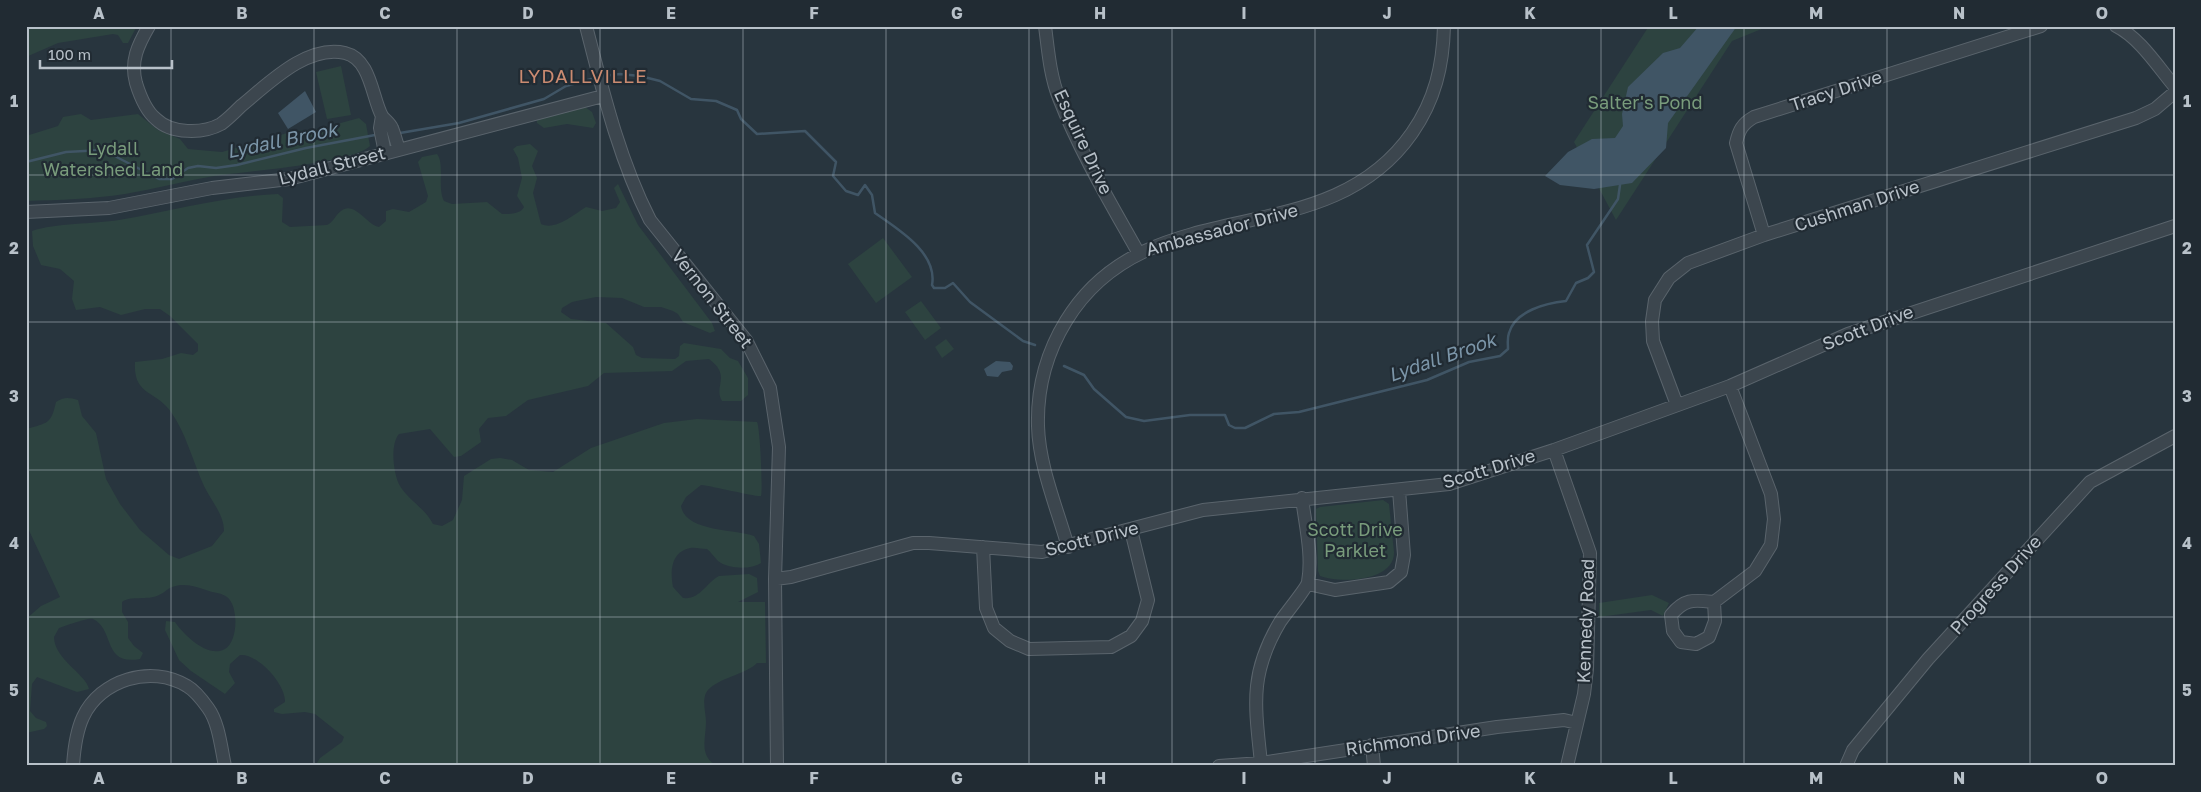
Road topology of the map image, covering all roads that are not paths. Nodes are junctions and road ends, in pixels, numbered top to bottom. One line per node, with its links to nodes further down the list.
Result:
1 (149, 26): 11 (street)
2 (590, 26): 7 (street)
3 (1045, 26): 17 (street, Esquire Drive)
4 (1444, 26): 17 (street, Ambassador Drive)
5 (2041, 26): 16 (street, Tracy Drive)
6 (2116, 26): 8 (street)
7 (586, 27): 10 (street, Vernon Street)
8 (2175, 87)
9 (2175, 92): 16 (street, Cushman Drive)
10 (603, 96): 12 (street, Lydall Street); 27 (street, Vernon Street)
11 (386, 129): 12 (street); 13 (street)
12 (399, 150): 13 (street, Lydall Street)
13 (386, 153): 14 (street, Lydall Street)
14 (26, 212)
15 (2175, 226): 18 (street, Scott Drive)
16 (1764, 235): 19 (street, Cushman Drive)
17 (1138, 252): 25 (street, Ambassador Drive)
18 (1730, 386): 19 (street, Scott Drive); 29 (street)
19 (1677, 405): 21 (street, Scott Drive)
20 (2175, 436): 39 (street, Progress Drive)
21 (1554, 450): 22 (street, Scott Drive); 30 (street, Kennedy Road)
22 (1399, 490): 23 (street, Scott Drive); 28 (street)
23 (1302, 498): 24 (street, Scott Drive); 28 (street)
24 (1131, 530): 25 (street, Scott Drive); 26 (street)
25 (1068, 547): 26 (street, Scott Drive)
26 (983, 548): 27 (street, Scott Drive)
27 (775, 579): 35 (street, Vernon Street)
28 (1308, 584): 32 (street)
29 (1714, 602)
30 (1577, 723): 31 (street, Richmond Drive); 38 (street, Kennedy Road)
31 (1372, 745): 32 (street, Richmond Drive); 37 (street)
32 (1261, 762): 36 (street, Richmond Drive)
33 (73, 766): 34 (street)
34 (225, 766)
35 (777, 766)
36 (1219, 766)
37 (1374, 766)
38 (1567, 766)
39 (1846, 766)

